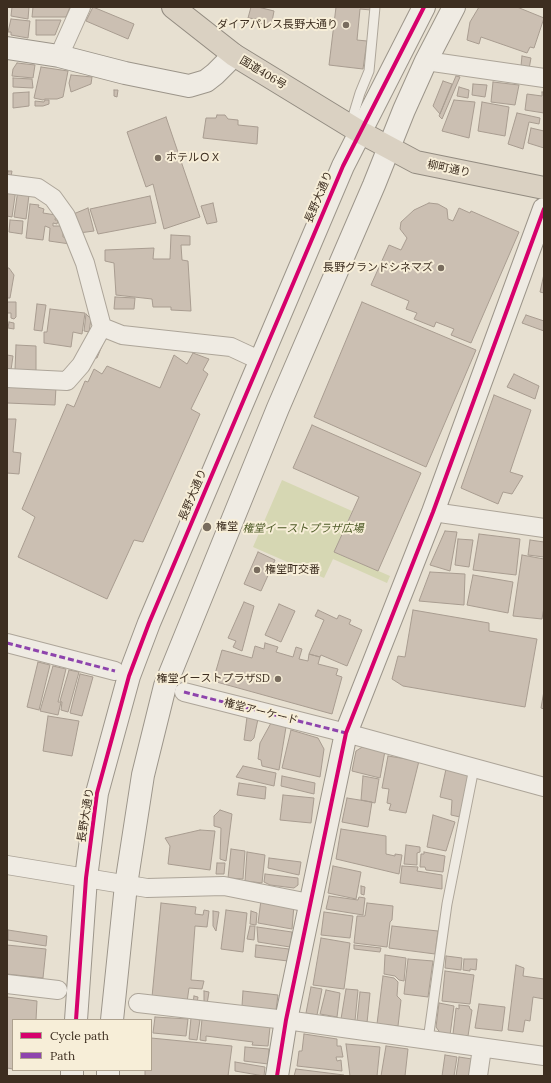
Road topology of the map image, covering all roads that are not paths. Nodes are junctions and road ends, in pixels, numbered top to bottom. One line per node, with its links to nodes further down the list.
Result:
1 (81, 7): 8 (street)
2 (173, 7): 7 (highway, 国道406号)
3 (375, 7): 11 (lane)
4 (424, 7): 11 (street, 長野大通り)
5 (454, 7): 9 (street)
6 (8, 53): 8 (street)
7 (234, 55): 8 (street); 11 (highway, 国道406号)
8 (59, 56)
9 (426, 61): 10 (street); 12 (street)
10 (544, 78)
11 (355, 129): 12 (highway, 柳町通り); 17 (street, 長野大通り)
12 (389, 148): 14 (highway, 柳町通り); 29 (street)
13 (7, 184): 16 (street)
14 (544, 188)
15 (544, 209): 19 (street)
16 (102, 327): 17 (street); 18 (street)
17 (259, 360): 28 (street, 長野大通り)
18 (7, 378)
19 (433, 512): 20 (street); 24 (street)
20 (544, 528)
21 (7, 643): 22 (street)
22 (108, 670)
23 (189, 694): 24 (street, 権堂アーケード)
24 (336, 731): 25 (street, 権堂アーケード); 30 (street)
25 (474, 768): 26 (street, 権堂アーケード); 37 (lane)
26 (544, 787)
27 (7, 864): 28 (street)
28 (86, 878): 29 (street); 34 (street, 長野大通り)
29 (126, 884): 30 (street); 35 (street)
30 (309, 903): 36 (street)
31 (7, 984): 32 (street)
32 (58, 990)
33 (138, 1003): 36 (street)
34 (76, 1019)
35 (112, 1019)
36 (286, 1020): 37 (street); 40 (street)
37 (428, 1040): 38 (street)
38 (482, 1048): 39 (street); 41 (street)
39 (544, 1056)
40 (277, 1076)
41 (478, 1076)

